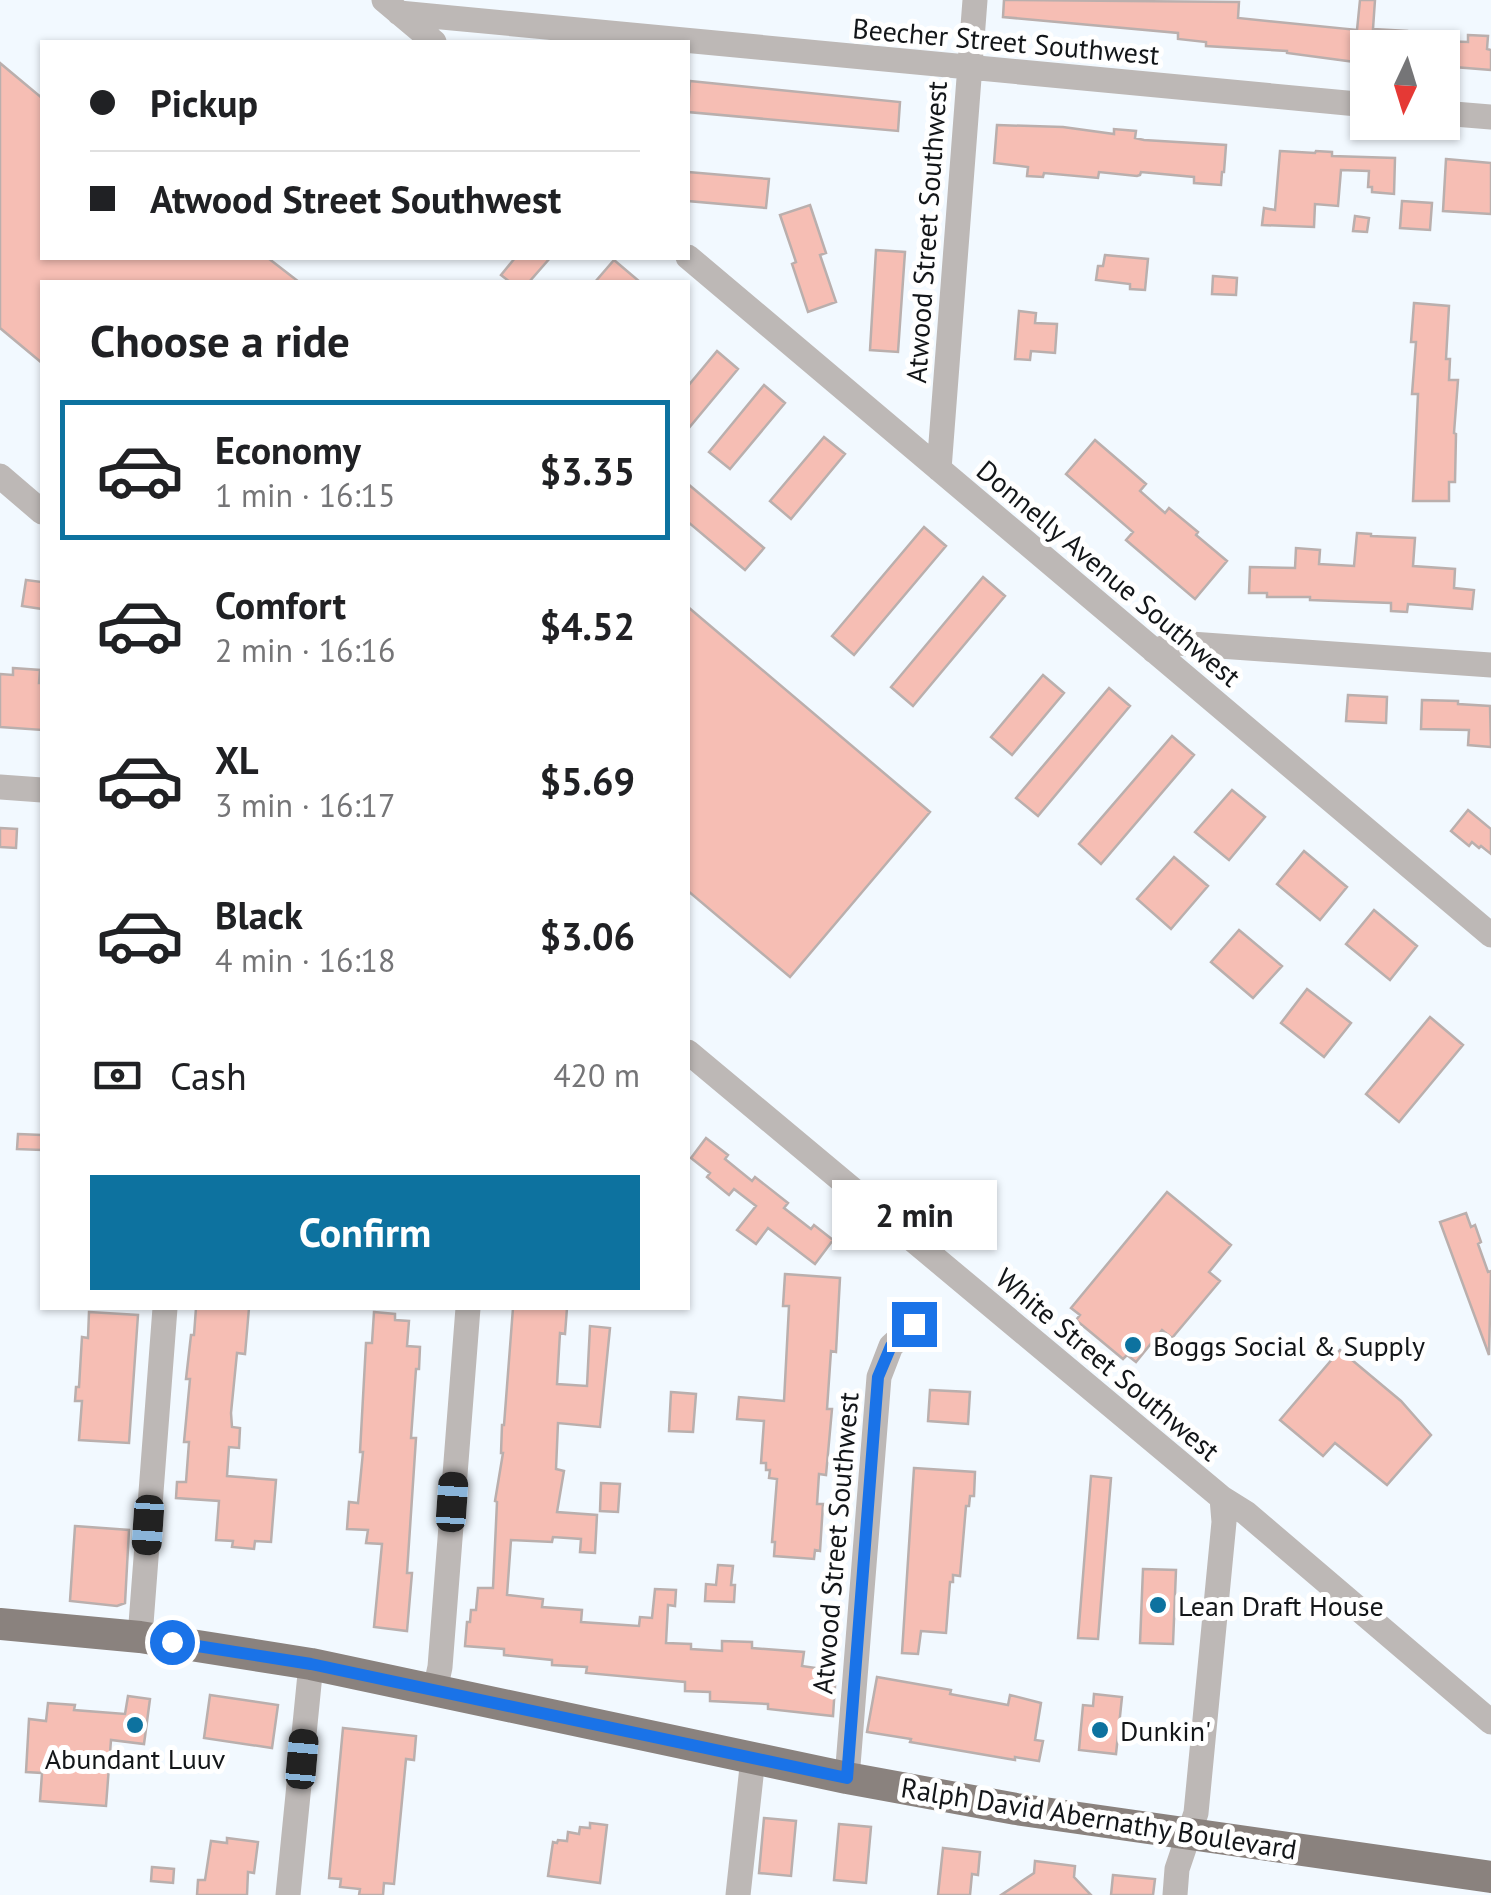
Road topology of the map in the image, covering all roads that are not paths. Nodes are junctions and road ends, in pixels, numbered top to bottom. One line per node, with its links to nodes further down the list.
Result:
1 (975, 0): 4 (street, Atwood Street Southwest)
2 (391, 7): 3 (street); 4 (street, Beecher Street Southwest)
3 (432, 40)
4 (968, 68): 5 (street, Beecher Street Southwest); 9 (street, Atwood Street Southwest)
5 (1350, 104)
6 (1460, 114): 7 (street)
7 (1491, 117)
8 (690, 259): 9 (street, Donnelly Avenue Southwest)
9 (939, 469): 12 (street, Donnelly Avenue Southwest)
10 (0, 476): 11 (street)
11 (40, 510)
12 (1154, 651): 13 (street); 16 (street, Donnelly Avenue Southwest)
13 (1491, 665)
14 (0, 787): 15 (street)
15 (40, 790)
16 (1491, 935)
17 (690, 1054): 21 (street, White Street Southwest)
18 (164, 1310): 23 (street)
19 (468, 1310): 25 (street)
20 (914, 1324): 28 (street, Atwood Street Southwest)
21 (1222, 1498): 26 (street, White Street Southwest); 29 (street)
22 (0, 1624): 23 (main road, Ralph David Abernathy Boulevard)
23 (140, 1637): 24 (main road, Ralph David Abernathy Boulevard)
24 (311, 1664): 25 (main road, Ralph David Abernathy Boulevard); 31 (street)
25 (435, 1690): 27 (main road, Ralph David Abernathy Boulevard)
26 (1491, 1722)
27 (753, 1758): 28 (main road, Ralph David Abernathy Boulevard); 32 (street)
28 (847, 1778): 29 (main road, Ralph David Abernathy Boulevard)
29 (1190, 1834): 30 (main road, Ralph David Abernathy Boulevard); 33 (street)
30 (1491, 1876)
31 (288, 1895)
32 (738, 1895)
33 (1175, 1895)

